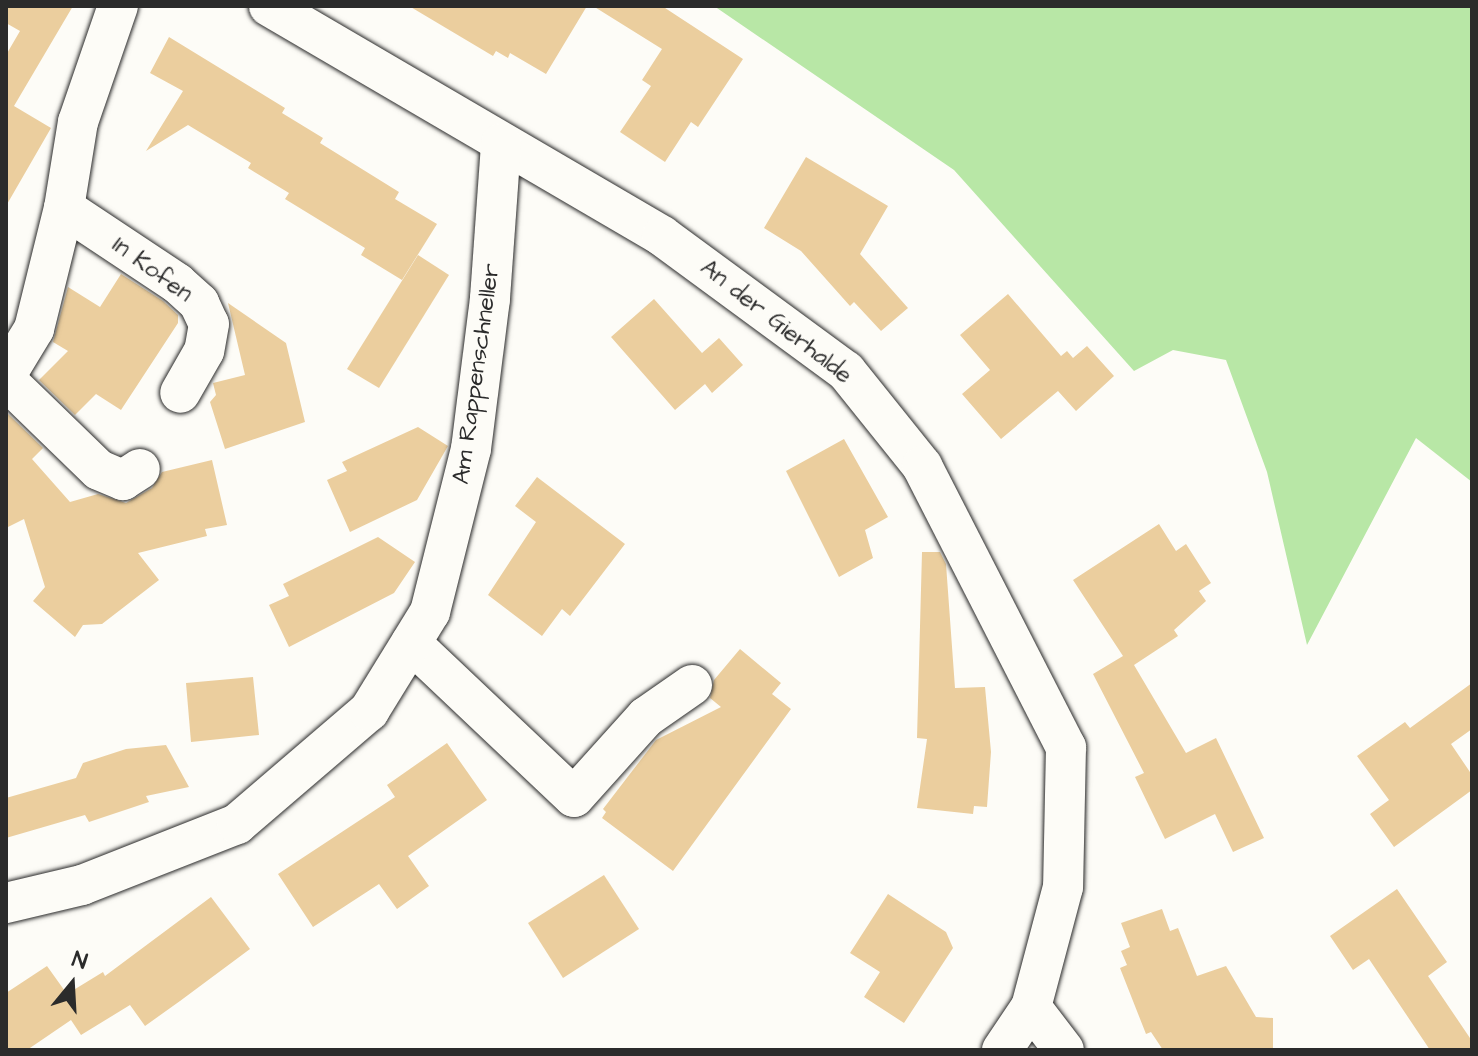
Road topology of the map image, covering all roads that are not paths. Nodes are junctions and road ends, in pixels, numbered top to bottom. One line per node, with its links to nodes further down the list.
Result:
1 (118, 6): 4 (street)
2 (269, 6): 3 (street, An der Gierhalde)
3 (501, 143): 8 (street, Am Rappenschneller); 11 (street, An der Gierhalde)
4 (64, 208): 5 (street); 6 (street, In Kofen)
5 (6, 377): 7 (street)
6 (180, 393)
7 (140, 469)
8 (411, 643): 9 (street); 10 (street, Am Rappenschneller)
9 (692, 685)
10 (6, 903)
11 (1031, 1007): 12 (street, An der Gierhalde); 13 (street)
12 (1002, 1050)
13 (1064, 1050)

